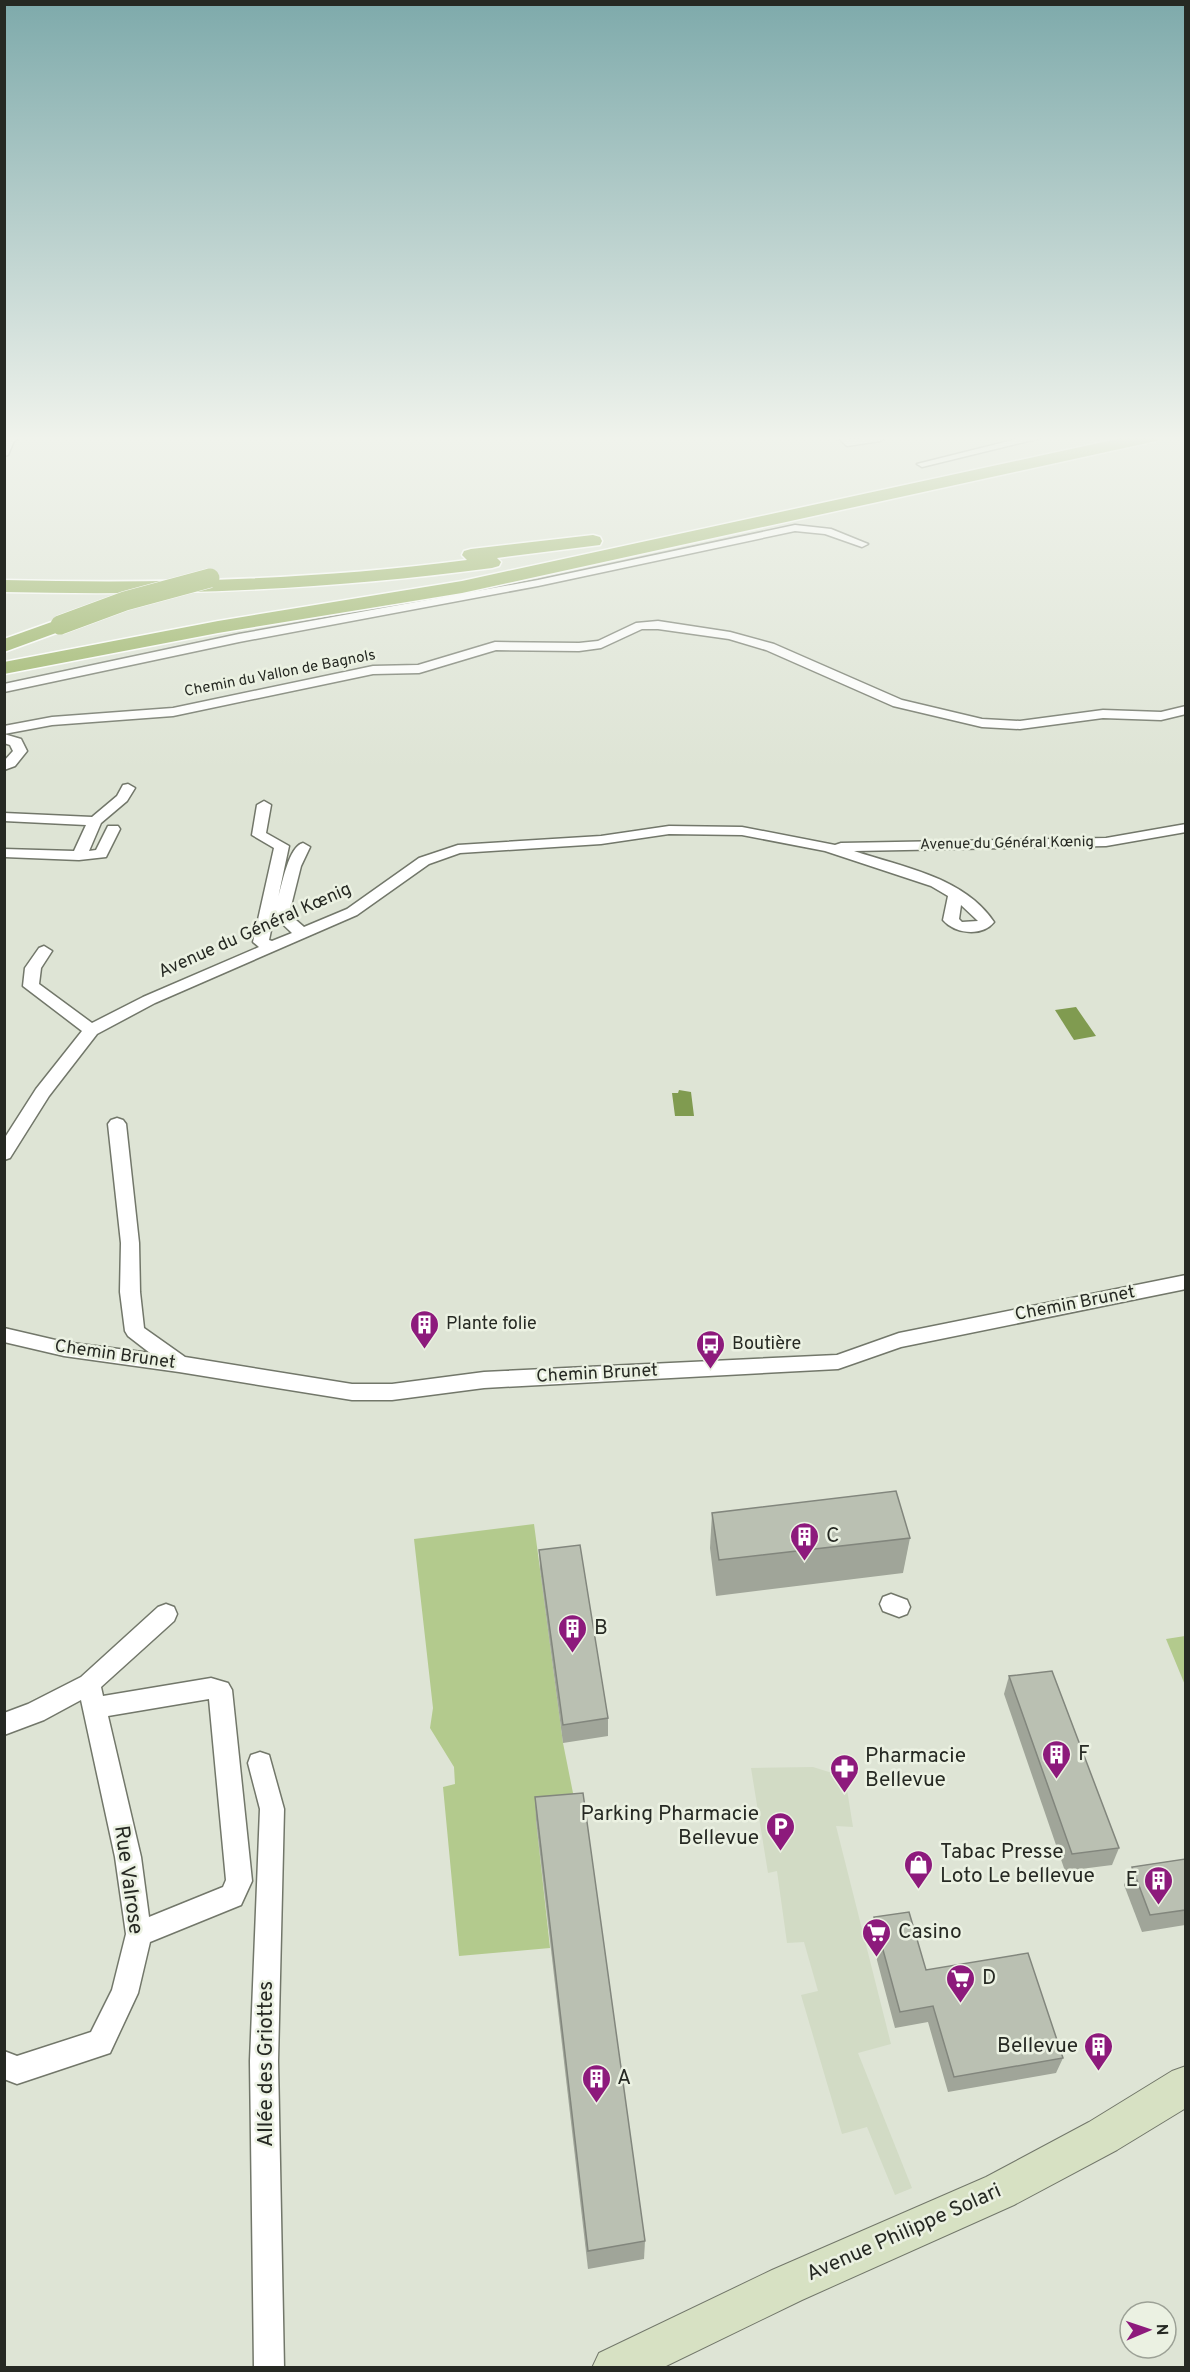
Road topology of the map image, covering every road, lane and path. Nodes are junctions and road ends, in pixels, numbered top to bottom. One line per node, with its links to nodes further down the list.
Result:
1 (548, 547): 6 (highway)
2 (584, 547): 8 (highway)
3 (649, 547): 5 (highway)
4 (708, 547): 12 (street)
5 (620, 553): 9 (highway); 11 (highway)
6 (340, 561)
7 (313, 563): 10 (highway, bridge)
8 (4, 586)
9 (4, 599)
10 (4, 646)
11 (4, 668)
12 (4, 688)
13 (1185, 710): 14 (street, Chemin du Vallon de Bagnols)
14 (4, 730)
15 (4, 738): 16 (street)
16 (4, 766)
17 (128, 788): 20 (street)
18 (264, 805): 29 (street)
19 (4, 817): 20 (street)
20 (95, 821): 26 (street)
21 (1185, 828): 24 (street, Avenue du Général Kœnig)
22 (113, 829): 26 (street)
23 (303, 847): 28 (street)
24 (828, 847): 27 (street, Avenue du Général Kœnig); 28 (street, Avenue du Général Kœnig)
25 (4, 853): 26 (street)
26 (79, 856)
27 (955, 896)
28 (301, 933): 29 (street, Avenue du Général Kœnig)
29 (271, 946): 31 (street, Avenue du Général Kœnig)
30 (44, 951): 31 (street)
31 (92, 1030): 33 (street, Avenue du Général Kœnig)
32 (117, 1124): 36 (street)
33 (4, 1154)
34 (1185, 1282): 36 (street, Chemin Brunet)
35 (4, 1335): 36 (street, Chemin Brunet)
36 (179, 1364)
37 (166, 1614): 38 (street)
38 (92, 1696): 39 (street); 41 (street, Rue Valrose); 41 (street)
39 (4, 1724)
40 (260, 1763): 44 (street, Allée des Griottes)
41 (139, 1934): 42 (street, Rue Valrose)
42 (4, 2065)
43 (1185, 2085): 45 (main road, Avenue Philippe Solari)
44 (269, 2367)
45 (614, 2367)

